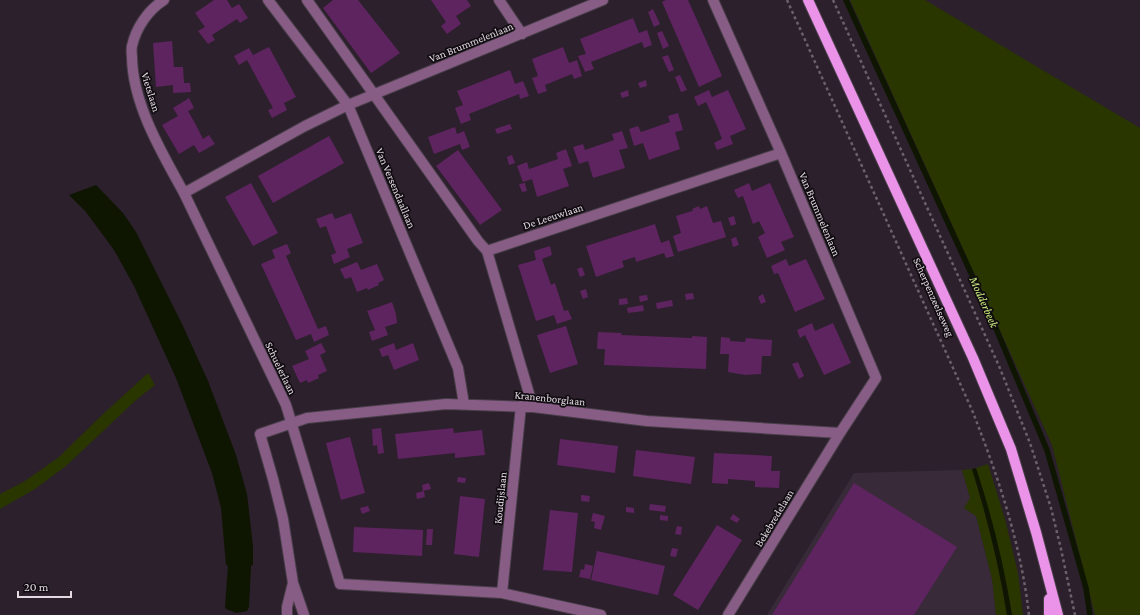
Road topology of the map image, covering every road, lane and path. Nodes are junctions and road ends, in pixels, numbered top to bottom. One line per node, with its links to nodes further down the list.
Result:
1 (164, 0): 14 (street, Vietslaan)
2 (268, 0): 12 (street, Van Versendaallaan)
3 (307, 0): 11 (street)
4 (498, 0): 10 (street)
5 (603, 0): 10 (street, Van Brummelenlaan)
6 (714, 0): 13 (street, Van Brummelenlaan)
7 (787, 0): 28 (path, Scherpenzeelseweg)
8 (808, 0): 22 (main road, Scherpenzeelseweg)
9 (833, 0): 31 (path)
10 (522, 34): 11 (street, Van Brummelenlaan)
11 (375, 94): 12 (street, Van Brummelenlaan); 15 (street)
12 (348, 105): 14 (street); 16 (street, Van Versendaallaan)
13 (781, 153): 15 (street, De Leeuwlaan); 20 (street, Van Brummelenlaan)
14 (184, 193): 19 (street, Schuelerlaan)
15 (487, 251): 18 (street)
16 (464, 404): 17 (street, Kranenborglaan); 19 (street, Kranenborglaan)
17 (521, 406): 18 (street, Kranenborglaan); 23 (street, Koudijslaan)
18 (533, 408): 20 (street, Kranenborglaan)
19 (292, 423): 21 (street, Kranenborglaan); 23 (street, Schuelerlaan)
20 (840, 433): 27 (street, Bekebredelaan)
21 (293, 583): 24 (street); 25 (street)
22 (1049, 585): 29 (main road, Scherpenzeelseweg); 30 (main road, Scherpenzeelseweg)
23 (502, 593): 26 (street)
24 (287, 615)
25 (304, 615)
26 (601, 615)
27 (728, 615)
28 (1029, 615)
29 (1050, 615)
30 (1058, 615)
31 (1075, 615)

